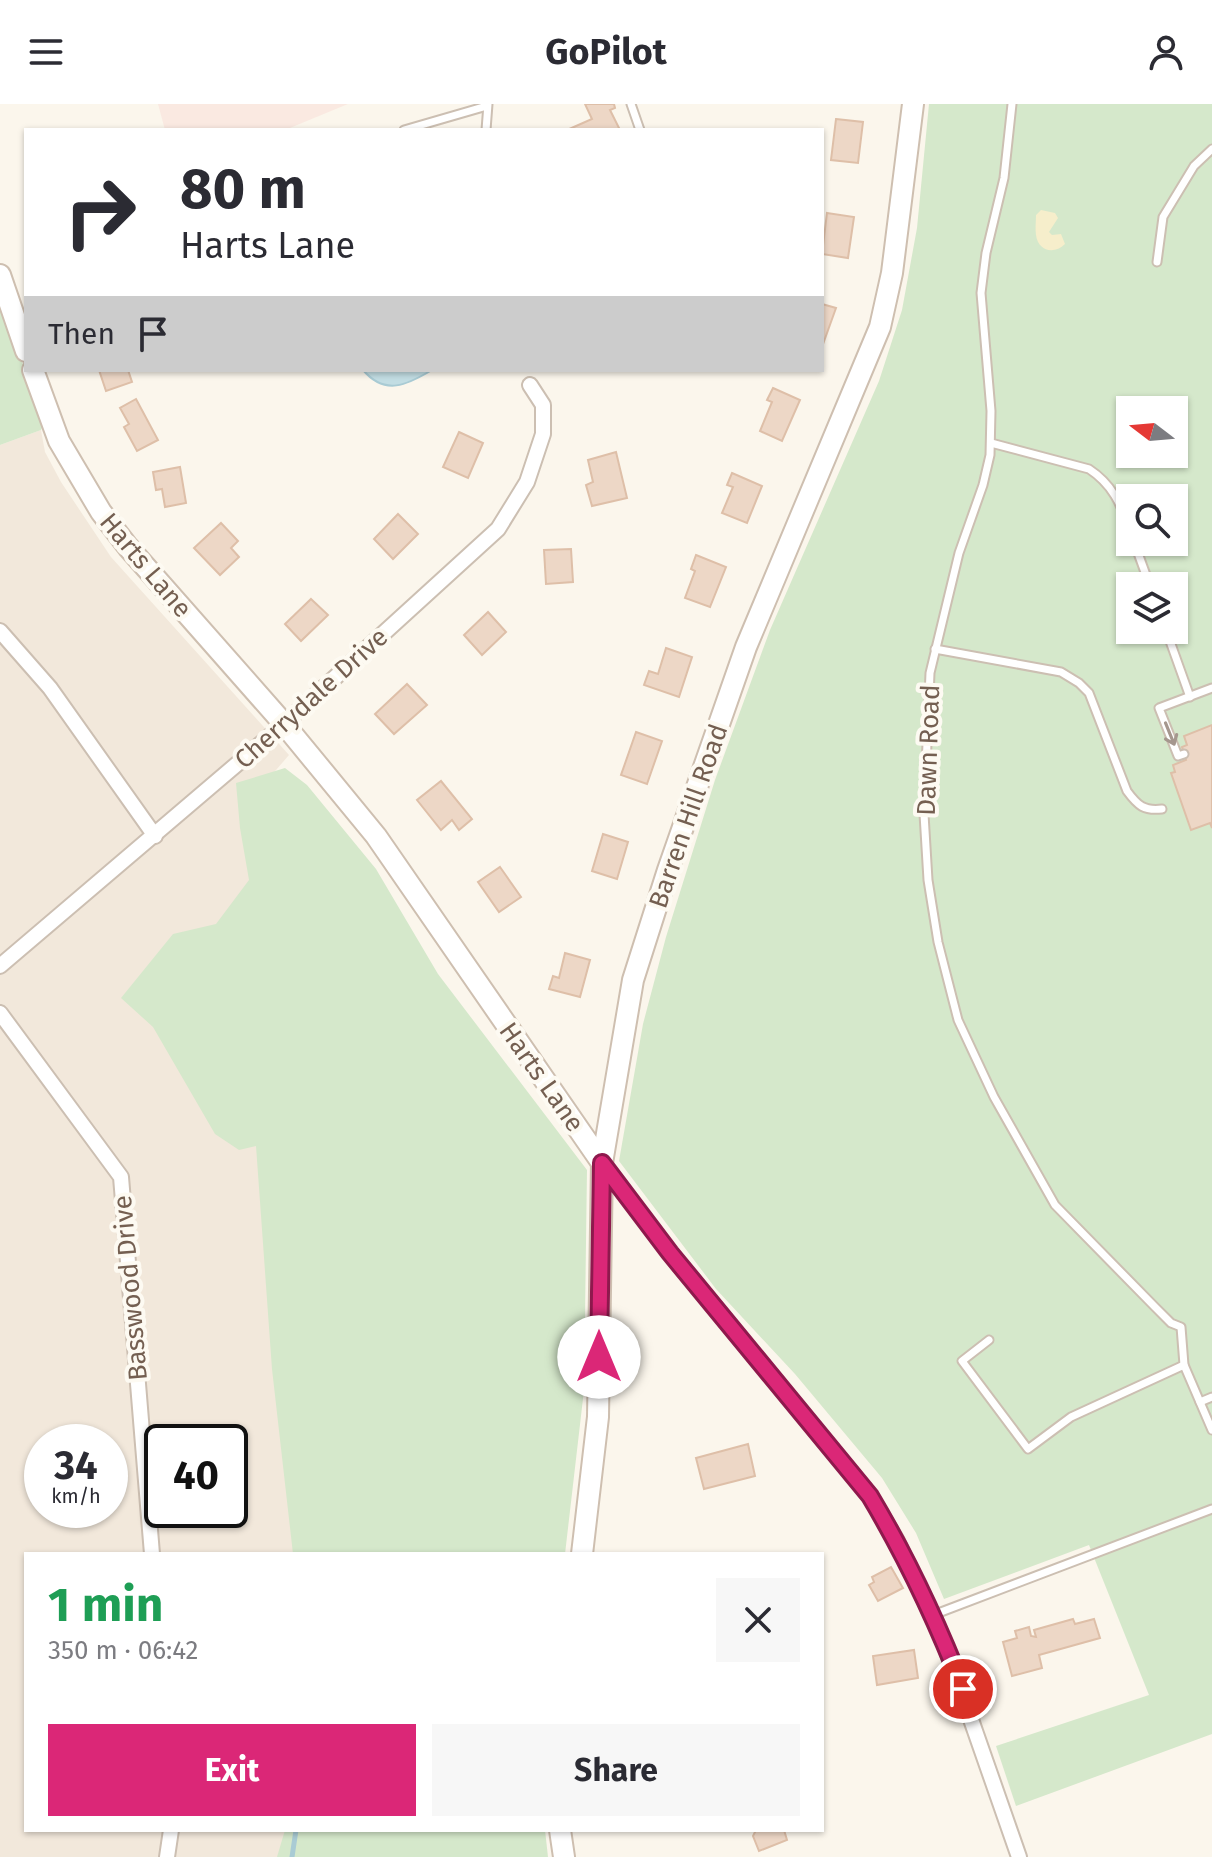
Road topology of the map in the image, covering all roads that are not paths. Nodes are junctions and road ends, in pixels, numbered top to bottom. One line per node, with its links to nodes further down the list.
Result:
1 (631, 104): 7 (lane)
2 (913, 104): 27 (street, Barren Hill Road)
3 (1012, 104): 14 (lane, Dawn Road)
4 (488, 105): 5 (lane); 6 (lane)
5 (411, 128)
6 (486, 128)
7 (639, 128)
8 (1212, 149): 9 (lane)
9 (1157, 262)
10 (0, 275): 11 (street)
11 (24, 345)
12 (34, 372): 21 (street, Harts Lane)
13 (530, 385): 21 (street, Cherrydale Drive)
14 (991, 443): 15 (lane); 18 (lane, Dawn Road)
15 (1116, 494)
16 (0, 631): 24 (street)
17 (1171, 644): 20 (lane)
18 (935, 649): 23 (lane); 29 (lane, Dawn Road)
19 (1212, 688): 20 (lane)
20 (1190, 697): 22 (lane, one-way to 22)
21 (284, 724): 24 (street, Cherrydale Drive); 27 (street, Harts Lane)
22 (1184, 754)
23 (1162, 809)
24 (155, 836): 25 (street, Cherrydale Drive)
25 (0, 966)
26 (0, 1013): 34 (street, Basswood Drive)
27 (602, 1163): 35 (street, Barren Hill Road); 36 (street, Harts Lane)
28 (989, 1340): 29 (lane)
29 (1184, 1365): 31 (lane)
30 (1212, 1397): 31 (lane)
31 (1200, 1402): 32 (lane)
32 (1212, 1430)
33 (1212, 1509): 36 (lane)
34 (152, 1552)
35 (582, 1552)
36 (933, 1615): 41 (street, Harts Lane)
37 (171, 1832): 39 (street)
38 (560, 1832): 40 (street)
39 (167, 1857)
40 (564, 1857)
41 (1019, 1857)

